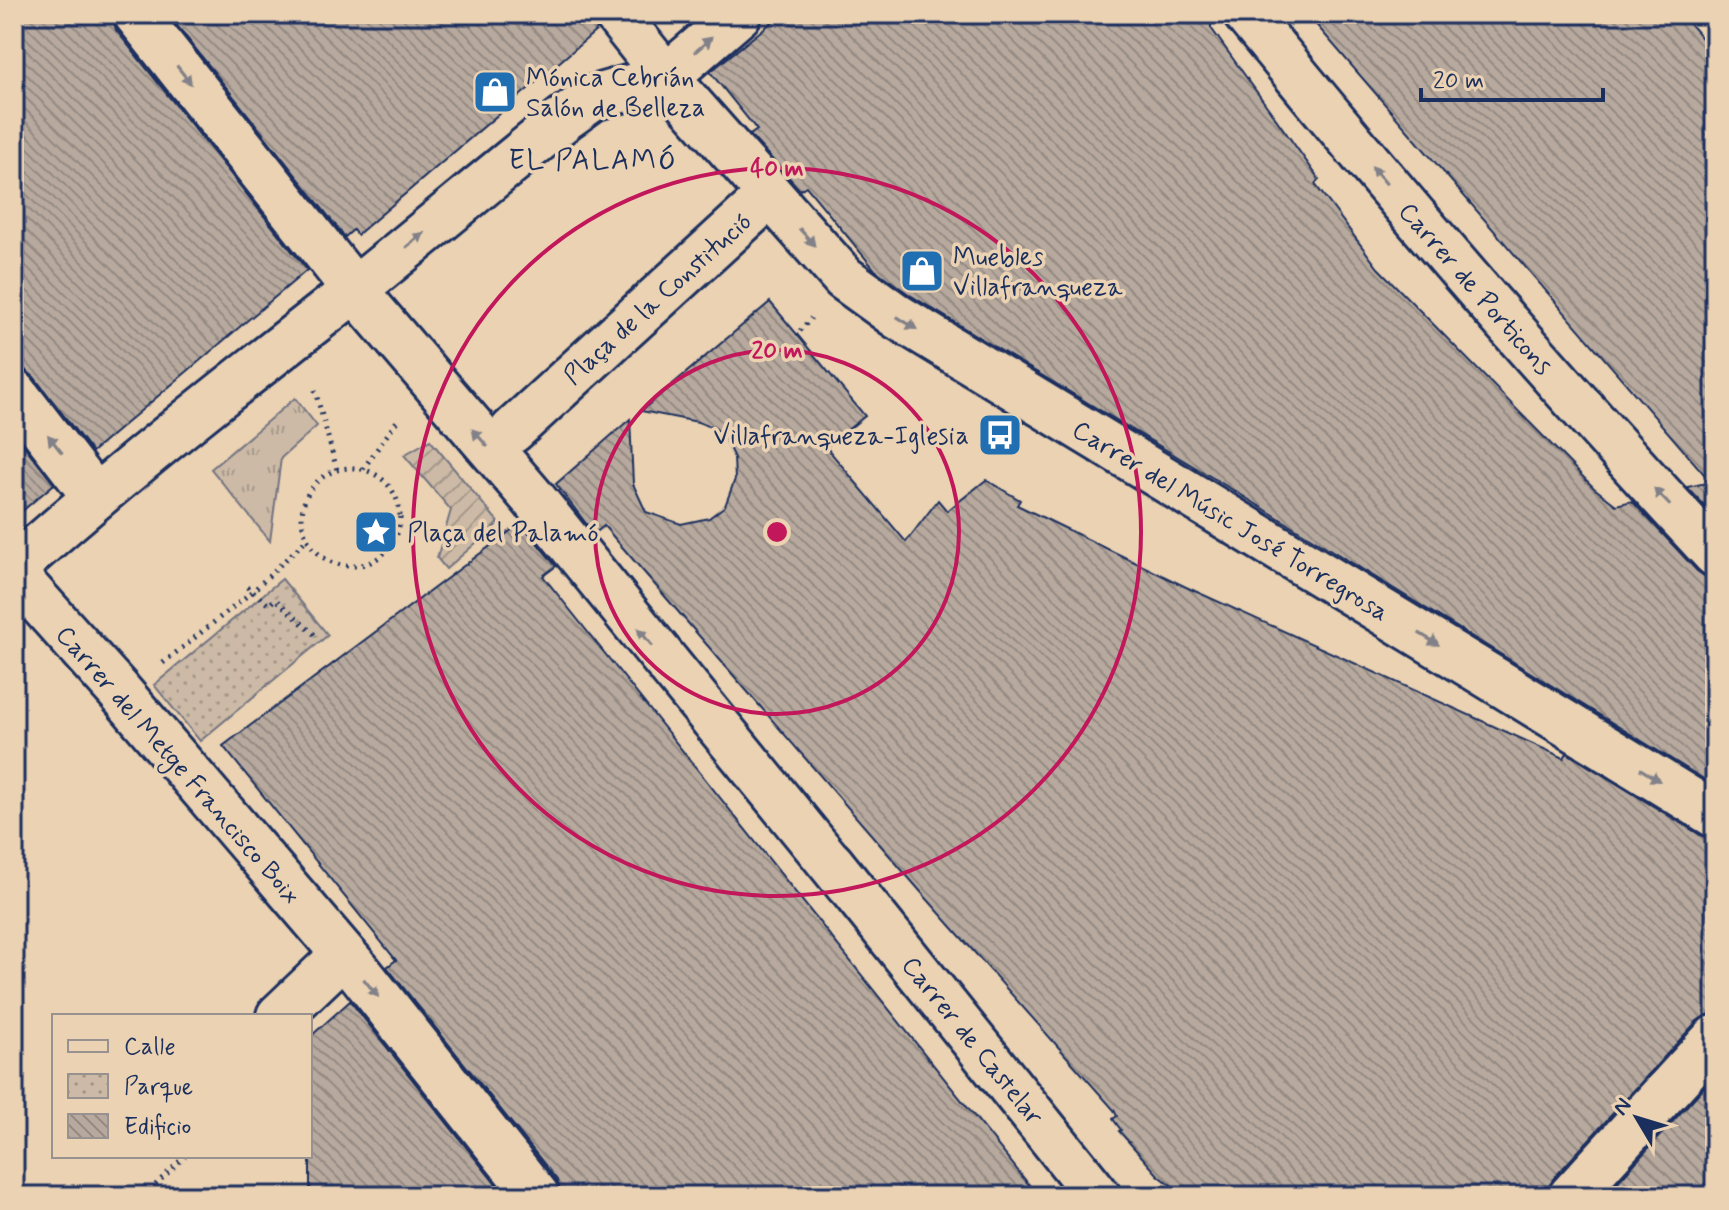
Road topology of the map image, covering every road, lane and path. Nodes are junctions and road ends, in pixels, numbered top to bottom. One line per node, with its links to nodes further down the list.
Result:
1 (136, 14): 7 (street, one-way to 7)
2 (616, 14): 5 (street, Plaça de la Constitució)
3 (739, 14): 5 (street, one-way to 3)
4 (1246, 14): 18 (street, Carrer de Porticons, one-way to 4)
5 (666, 77): 6 (street, Plaça de la Constitució); 7 (street, one-way to 5)
6 (770, 195): 13 (street, Plaça de la Constitució); 23 (street, Carrer del Músic José Torregrosa, one-way to 23)
7 (354, 289): 16 (street); 30 (street, Carrer de Castelar, one-way to 7)
8 (812, 318): 9 (path)
9 (800, 331)
10 (315, 390): 15 (path)
11 (14, 392): 16 (street, one-way to 11)
12 (398, 420): 14 (path)
13 (512, 431)
14 (363, 469): 15 (path); 17 (path)
15 (337, 470): 17 (path)
16 (95, 497): 19 (street)
17 (307, 538): 20 (path)
18 (1715, 554)
19 (14, 571): 24 (street, Carrer del Metge Francisco Boix)
20 (250, 589): 21 (path); 22 (path)
21 (315, 635)
22 (157, 668)
23 (1715, 815)
24 (343, 955): 25 (street); 29 (street, Carrer del Metge Francisco Boix, one-way to 29)
25 (281, 1014)
26 (1715, 1038): 31 (street)
27 (183, 1158): 28 (path)
28 (144, 1196)
29 (537, 1196)
30 (1098, 1196)
31 (1571, 1196)

